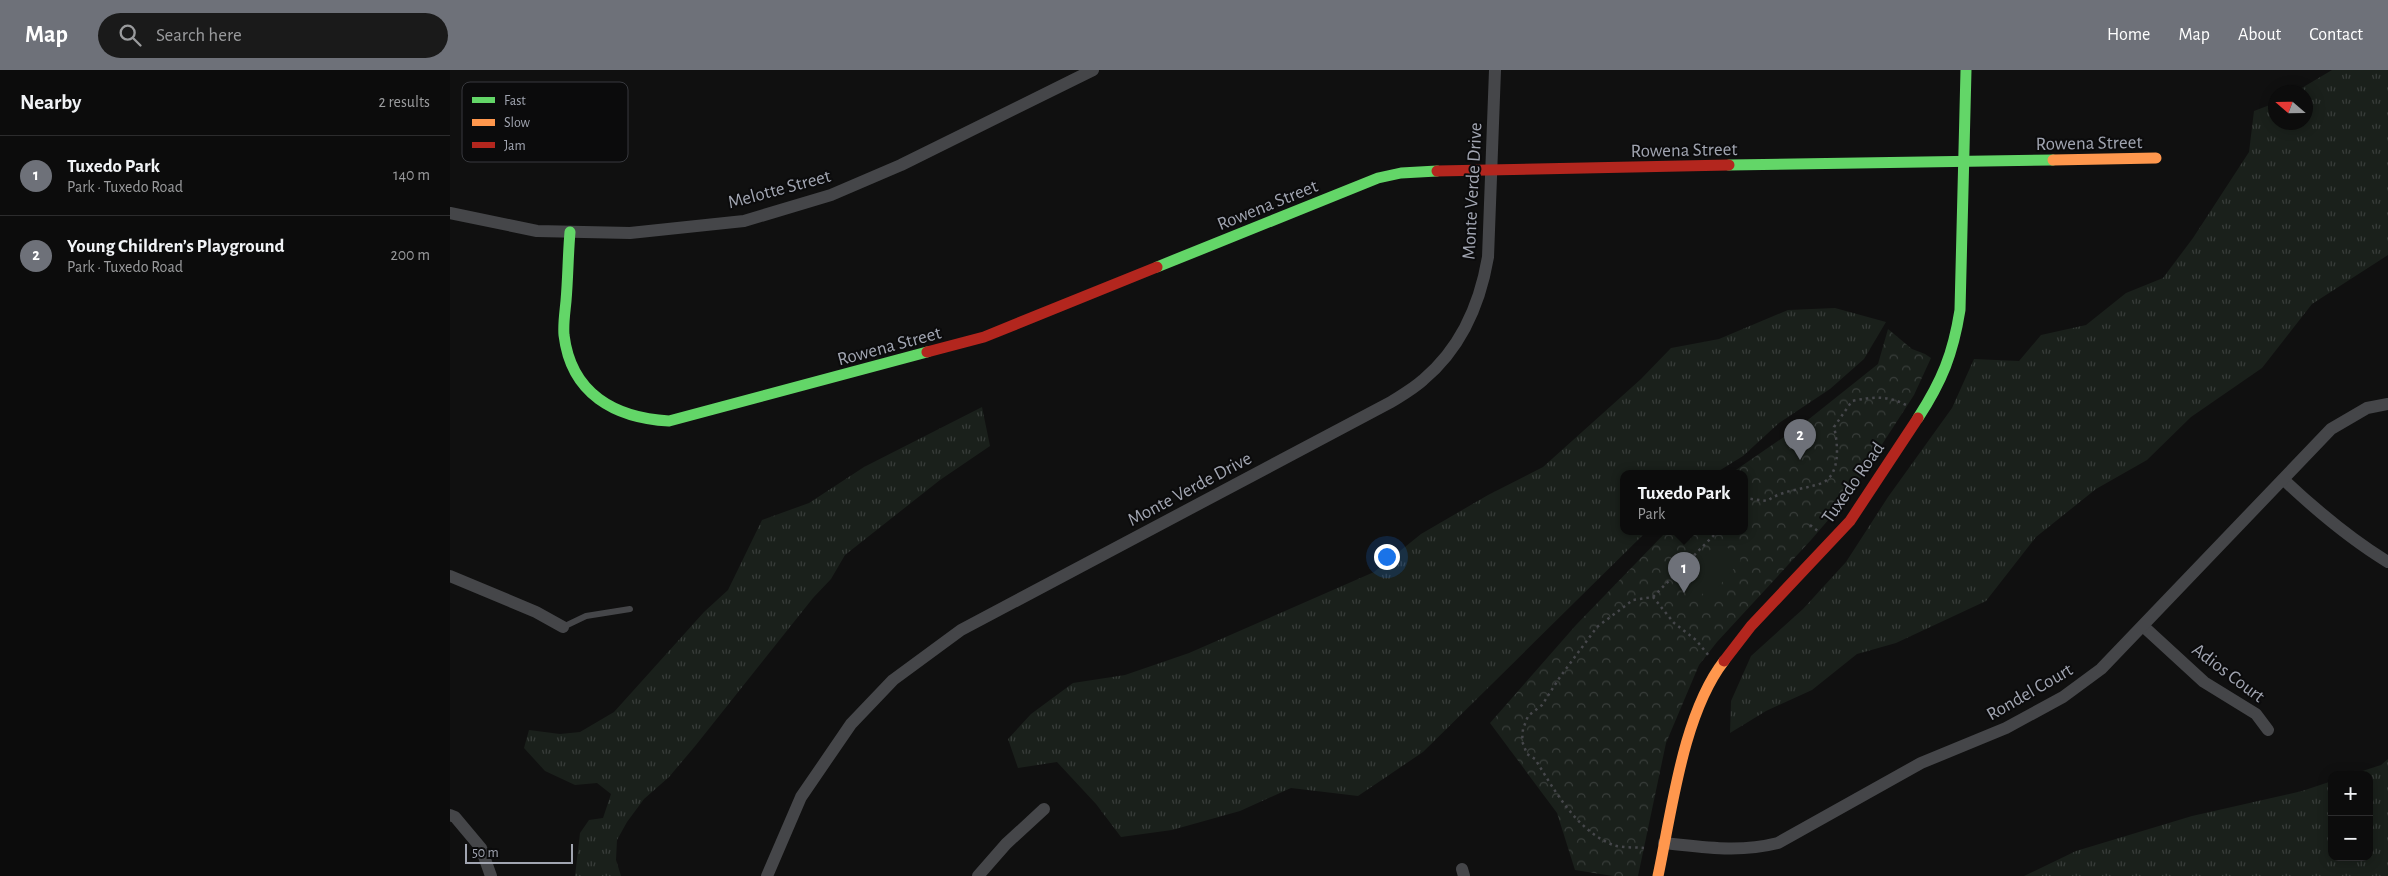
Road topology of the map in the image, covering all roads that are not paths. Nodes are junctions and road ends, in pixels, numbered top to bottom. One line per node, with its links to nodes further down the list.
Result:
1 (1093, 70): 8 (street, Melotte Street)
2 (1495, 70): 6 (street, Monte Verde Drive)
3 (1966, 70): 5 (street, Tuxedo Road)
4 (2156, 158): 5 (street, Rowena Street)
5 (1965, 162): 6 (street, Rowena Street); 19 (street, Tuxedo Road)
6 (1492, 169): 8 (street, Rowena Street); 21 (street, Monte Verde Drive)
7 (450, 213): 8 (street, Melotte Street)
8 (570, 232)
9 (2388, 404): 10 (street, Rondel Court)
10 (2284, 480): 11 (street); 14 (street, Rondel Court)
11 (2388, 562)
12 (450, 576): 15 (street)
13 (630, 608): 15 (lane)
14 (2143, 626): 16 (street, Adios Court); 19 (street, Rondel Court)
15 (563, 627)
16 (2268, 730)
17 (1044, 809): 22 (street)
18 (450, 815): 20 (street)
19 (1664, 843): 23 (street, Tuxedo Road)
20 (491, 876)
21 (768, 876)
22 (978, 876)
23 (1658, 876)

